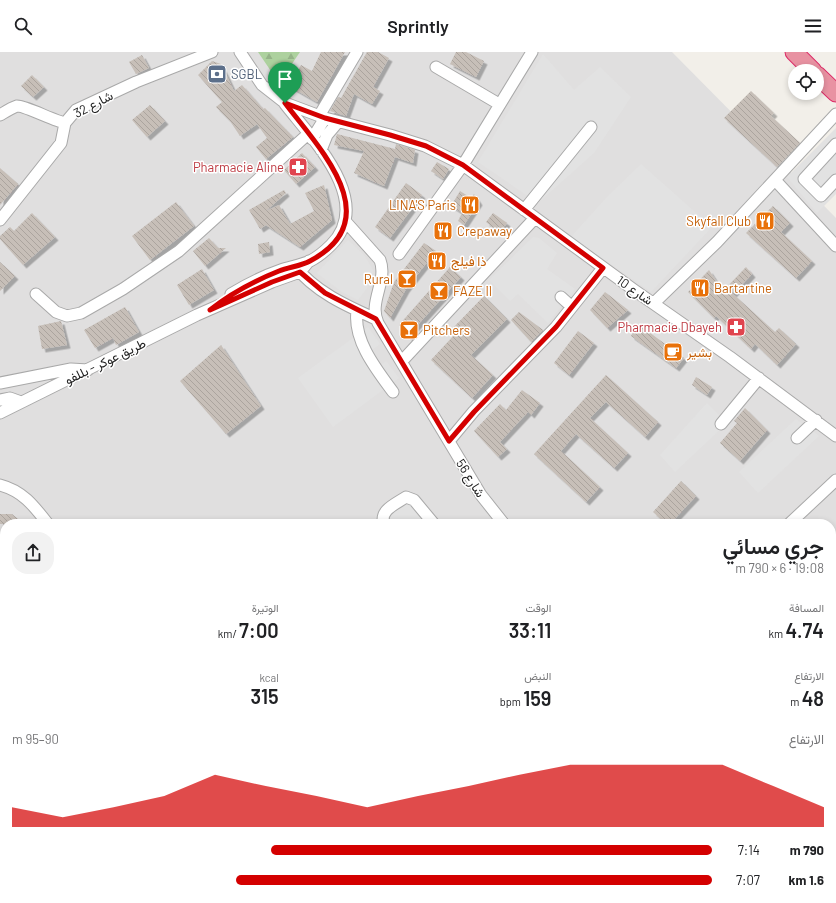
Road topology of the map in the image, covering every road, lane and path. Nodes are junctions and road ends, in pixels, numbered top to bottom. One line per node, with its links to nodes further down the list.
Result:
1 (212, 52): 16 (street, شارع 32)
2 (240, 52): 10 (street)
3 (357, 52): 14 (street)
4 (532, 52): 11 (street)
5 (794, 52): 6 (highway)
6 (806, 64)
7 (436, 67): 11 (street)
8 (824, 82): 9 (highway)
9 (836, 93)
10 (285, 103): 14 (street, شارع 10); 18 (street)
11 (499, 104): 21 (street)
12 (836, 114): 22 (street)
13 (0, 115): 16 (street)
14 (322, 117): 15 (street, شارع 10); 18 (street)
15 (338, 122): 20 (street); 21 (street, شارع 10)
16 (65, 123): 26 (street, شارع 32)
17 (591, 127): 24 (street)
18 (310, 137): 20 (street); 32 (street)
19 (836, 144): 23 (street)
20 (321, 150): 27 (street)
21 (463, 165): 24 (street, شارع 10); 29 (street)
22 (775, 180): 28 (street); 34 (street)
23 (836, 180)
24 (524, 210): 25 (street, شارع 10)
25 (535, 218): 30 (street, شارع 10); 38 (street)
26 (0, 220)
27 (346, 222): 31 (street, طريق عوكر - بللفو); 37 (street)
28 (836, 246)
29 (399, 254)
30 (603, 268): 34 (street, شارع 10); 35 (street)
31 (297, 269): 36 (street); 39 (street, طريق عوكر - بللفو)
32 (36, 294)
33 (561, 297): 35 (street)
34 (654, 303): 40 (street, شارع 10)
35 (572, 307): 50 (street)
36 (357, 311): 37 (street); 42 (street)
37 (376, 319): 38 (street, شارع 56)
38 (402, 361): 50 (street, شارع 56)
39 (88, 370): 41 (street); 44 (street, طريق عوكر - بللفو)
40 (759, 378): 46 (street, شارع 10); 47 (street)
41 (0, 383)
42 (394, 392)
43 (0, 400): 44 (street)
44 (21, 402): 45 (street, طريق عوكر - بللفو)
45 (0, 413)
46 (816, 420): 48 (street, شارع 10); 49 (street)
47 (721, 424)
48 (836, 436)
49 (797, 438)
50 (449, 441): 56 (street, شارع 56)
51 (836, 480): 57 (street)
52 (0, 485): 53 (street)
53 (44, 519)
54 (382, 519): 55 (street)
55 (430, 519)
56 (500, 519)
57 (794, 519)

